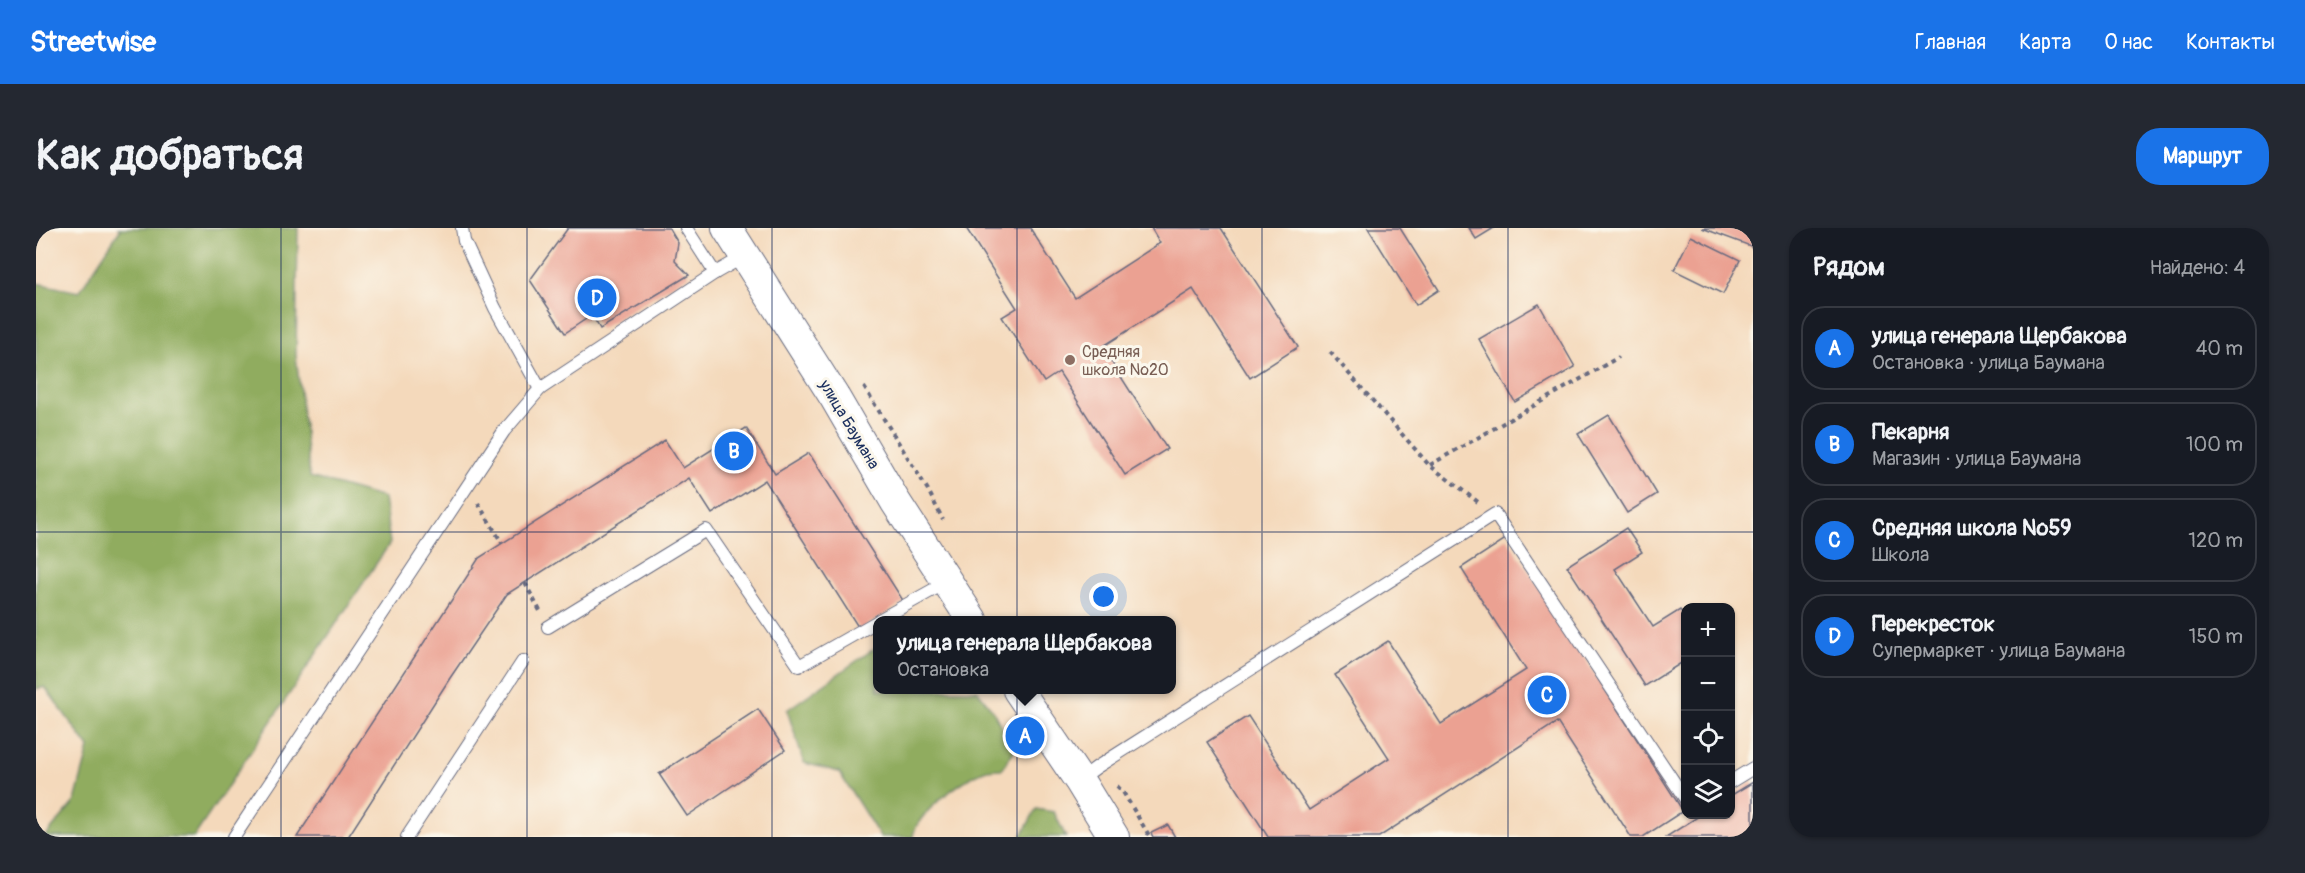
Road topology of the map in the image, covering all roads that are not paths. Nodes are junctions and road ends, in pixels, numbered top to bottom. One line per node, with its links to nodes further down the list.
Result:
1 (462, 228): 6 (lane)
2 (686, 228): 5 (lane)
3 (727, 228): 4 (street, улица Баумана)
4 (745, 256): 5 (lane); 7 (street, улица Баумана)
5 (715, 273): 6 (lane)
6 (540, 389): 18 (lane)
7 (947, 582): 8 (lane); 9 (street, улица Баумана)
8 (887, 616)
9 (969, 616)
10 (873, 624): 11 (lane)
11 (549, 627)
12 (523, 661): 19 (lane)
13 (1021, 694): 16 (street)
14 (1753, 768): 15 (lane)
15 (1735, 779)
16 (1079, 780): 17 (lane); 20 (street)
17 (1681, 793)
18 (234, 837)
19 (407, 837)
20 (1113, 837)

